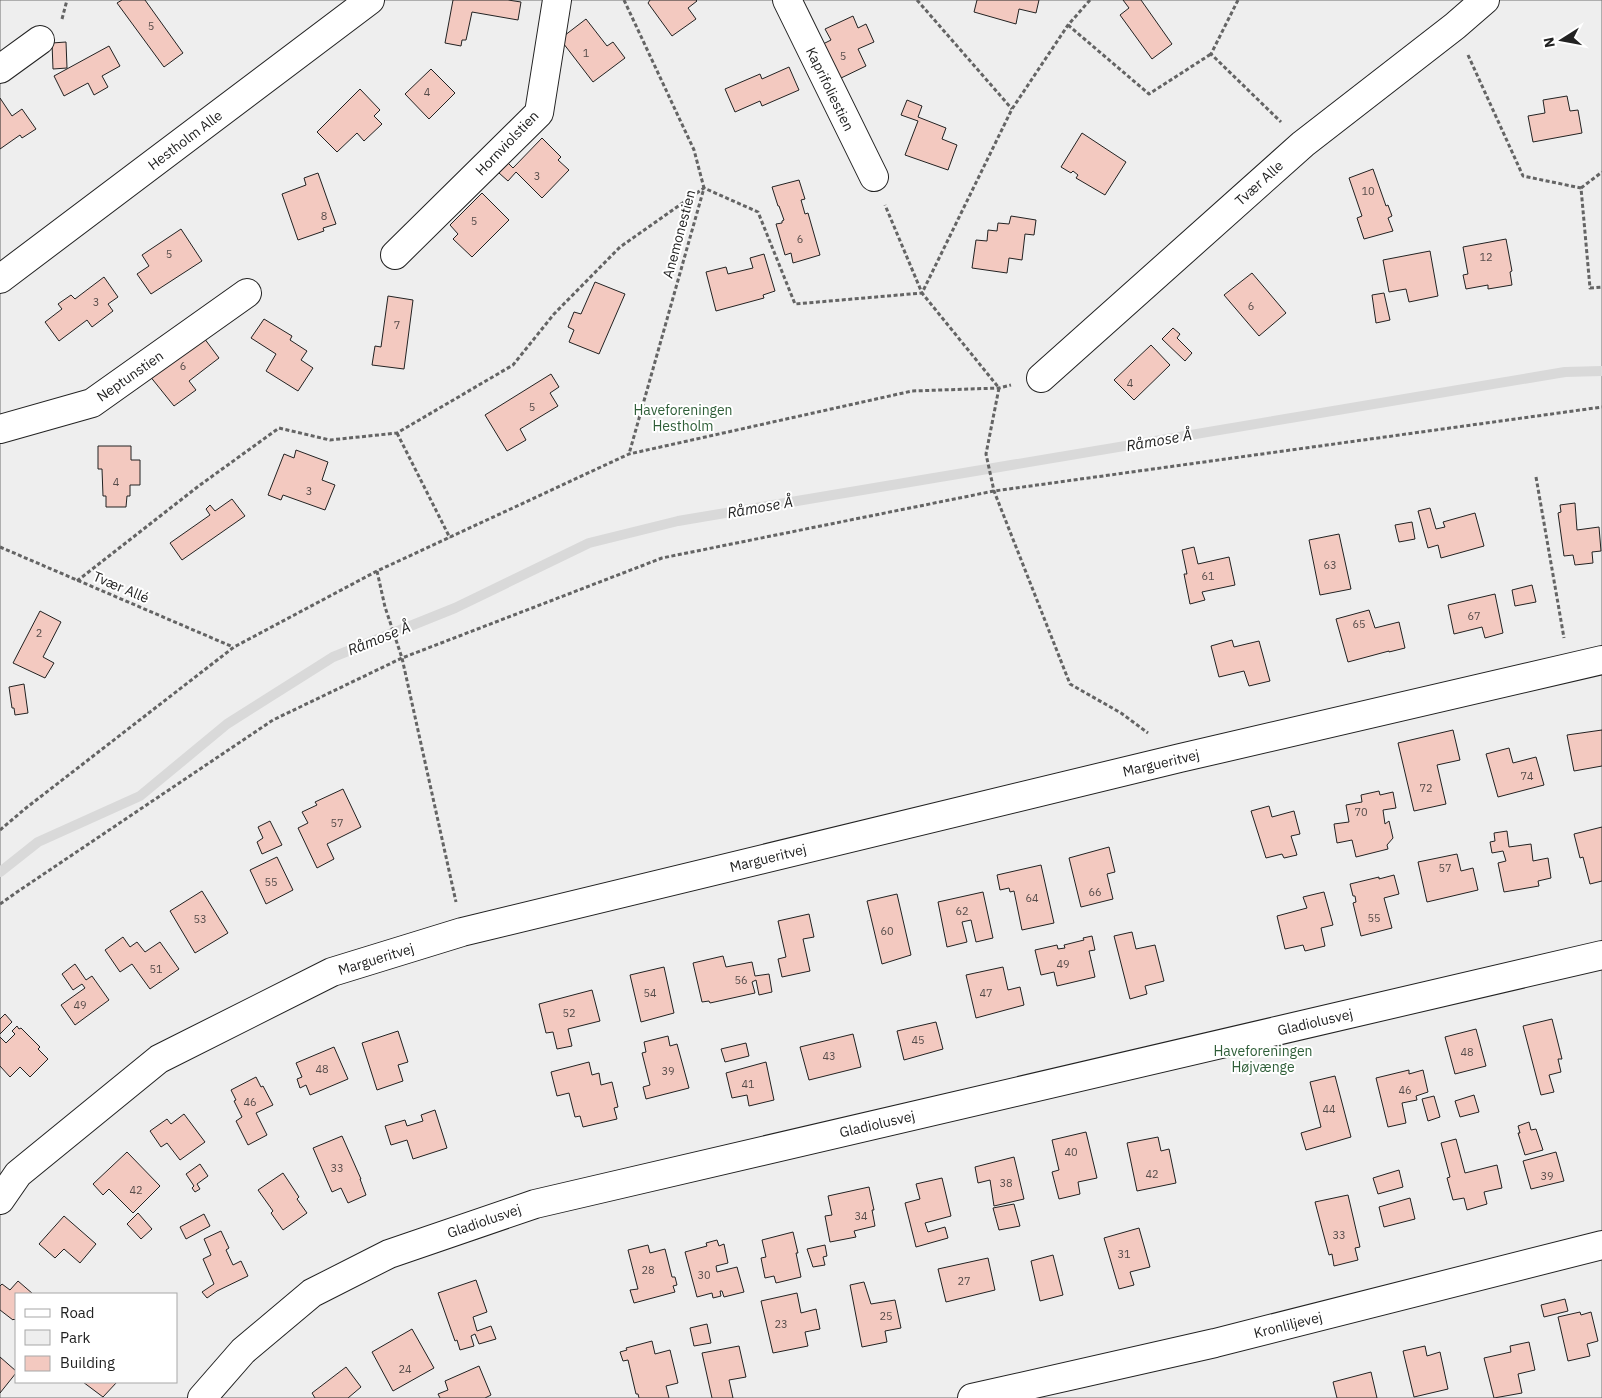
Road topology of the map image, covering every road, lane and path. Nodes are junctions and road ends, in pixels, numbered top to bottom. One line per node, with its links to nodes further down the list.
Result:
1 (370, 0): 21 (lane, Hestholm Alle)
2 (557, 0): 20 (lane, Hornviolstien)
3 (624, 0): 18 (path, Anemonestien)
4 (787, 0): 17 (lane, Kaprifoliestien)
5 (917, 0): 14 (path)
6 (1090, 0): 9 (path)
7 (1238, 0): 12 (path)
8 (1485, 0): 10 (lane, Tvær Alle)
9 (1068, 25): 12 (path); 14 (path)
10 (1455, 26): 15 (lane, Tvær Alle); 19 (path)
11 (40, 40): 13 (lane)
12 (1211, 54): 15 (path)
13 (0, 69)
14 (1012, 109): 24 (path)
15 (1303, 144): 25 (lane, Tvær Alle)
16 (1602, 172): 19 (path)
17 (874, 177): 24 (path)
18 (704, 188): 24 (path); 29 (path); 30 (path, Anemonestien)
19 (1581, 188): 22 (path)
20 (395, 255)
21 (0, 279)
22 (1602, 287)
23 (247, 293): 28 (lane, Neptunstien)
24 (922, 293): 26 (path)
25 (1041, 378): 26 (path)
26 (999, 388): 30 (path); 32 (path)
27 (1602, 407): 32 (path)
28 (0, 429)
29 (397, 433): 33 (path); 36 (path)
30 (629, 454): 33 (path)
31 (1536, 477): 40 (path)
32 (994, 491): 38 (path); 41 (path)
33 (450, 538): 35 (path)
34 (0, 547): 36 (path, Tvær Allé)
35 (377, 571): 37 (path); 38 (path)
36 (77, 581): 37 (path, Tvær Allé)
37 (234, 647): 42 (path)
38 (402, 658): 43 (path); 44 (path)
39 (1602, 660): 40 (lane, Margueritvej)
40 (1569, 668): 41 (lane, Margueritvej)
41 (1180, 758): 44 (lane, Margueritvej)
42 (0, 830)
43 (0, 904)
44 (462, 932): 46 (lane, Margueritvej)
45 (1602, 955): 48 (lane, Gladiolusvej)
46 (0, 1200)
47 (1602, 1245): 49 (lane, Kronliljevej)
48 (202, 1398)
49 (972, 1398)

